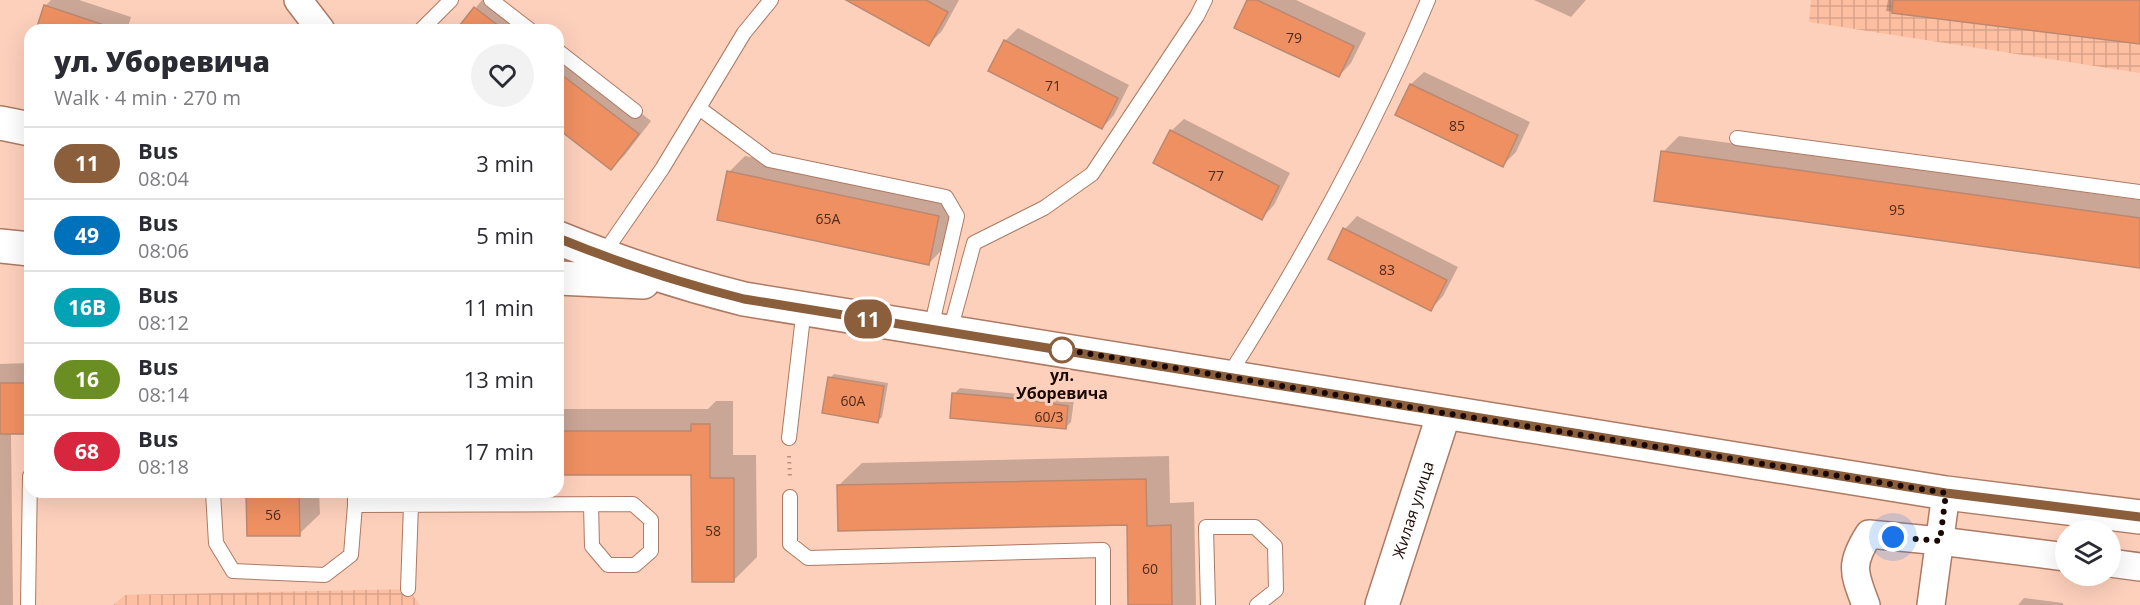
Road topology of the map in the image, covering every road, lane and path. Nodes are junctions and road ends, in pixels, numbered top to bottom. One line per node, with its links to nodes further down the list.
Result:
1 (298, 0): 7 (street)
2 (451, 0): 8 (lane)
3 (491, 0): 9 (lane)
4 (771, 0): 11 (lane)
5 (1205, 0): 24 (lane)
6 (1428, 0): 25 (lane)
7 (315, 24)
8 (427, 24)
9 (522, 24)
10 (564, 56): 12 (lane)
11 (699, 108): 20 (lane); 24 (lane)
12 (635, 111)
13 (0, 123): 14 (main road)
14 (24, 128)
15 (1737, 138): 16 (lane)
16 (2140, 192)
17 (564, 240): 20 (main road)
18 (0, 246): 19 (main road)
19 (24, 248)
20 (602, 256): 22 (main road)
21 (564, 279): 22 (main road)
22 (699, 288): 23 (main road)
23 (804, 308): 24 (main road); 27 (lane)
24 (941, 330): 25 (main road)
25 (1228, 377): 26 (main road)
26 (1444, 413): 28 (main road); 45 (main road, Жилая улица)
27 (789, 438): 29 (path)
28 (1946, 493): 35 (main road); 36 (street)
29 (790, 497): 42 (lane)
30 (30, 498): 41 (lane)
31 (213, 498): 32 (lane)
32 (355, 499): 34 (lane)
33 (591, 504): 33 (lane); 34 (lane)
34 (411, 505): 40 (lane)
35 (2140, 517)
36 (1940, 541): 37 (street); 46 (street); 47 (street)
37 (2055, 556)
38 (2121, 564): 39 (street)
39 (2140, 567)
40 (408, 590)
41 (28, 605)
42 (1103, 605)
43 (1208, 605): 44 (lane)
44 (1257, 605)
45 (1382, 605)
46 (1866, 605)
47 (1931, 605)

